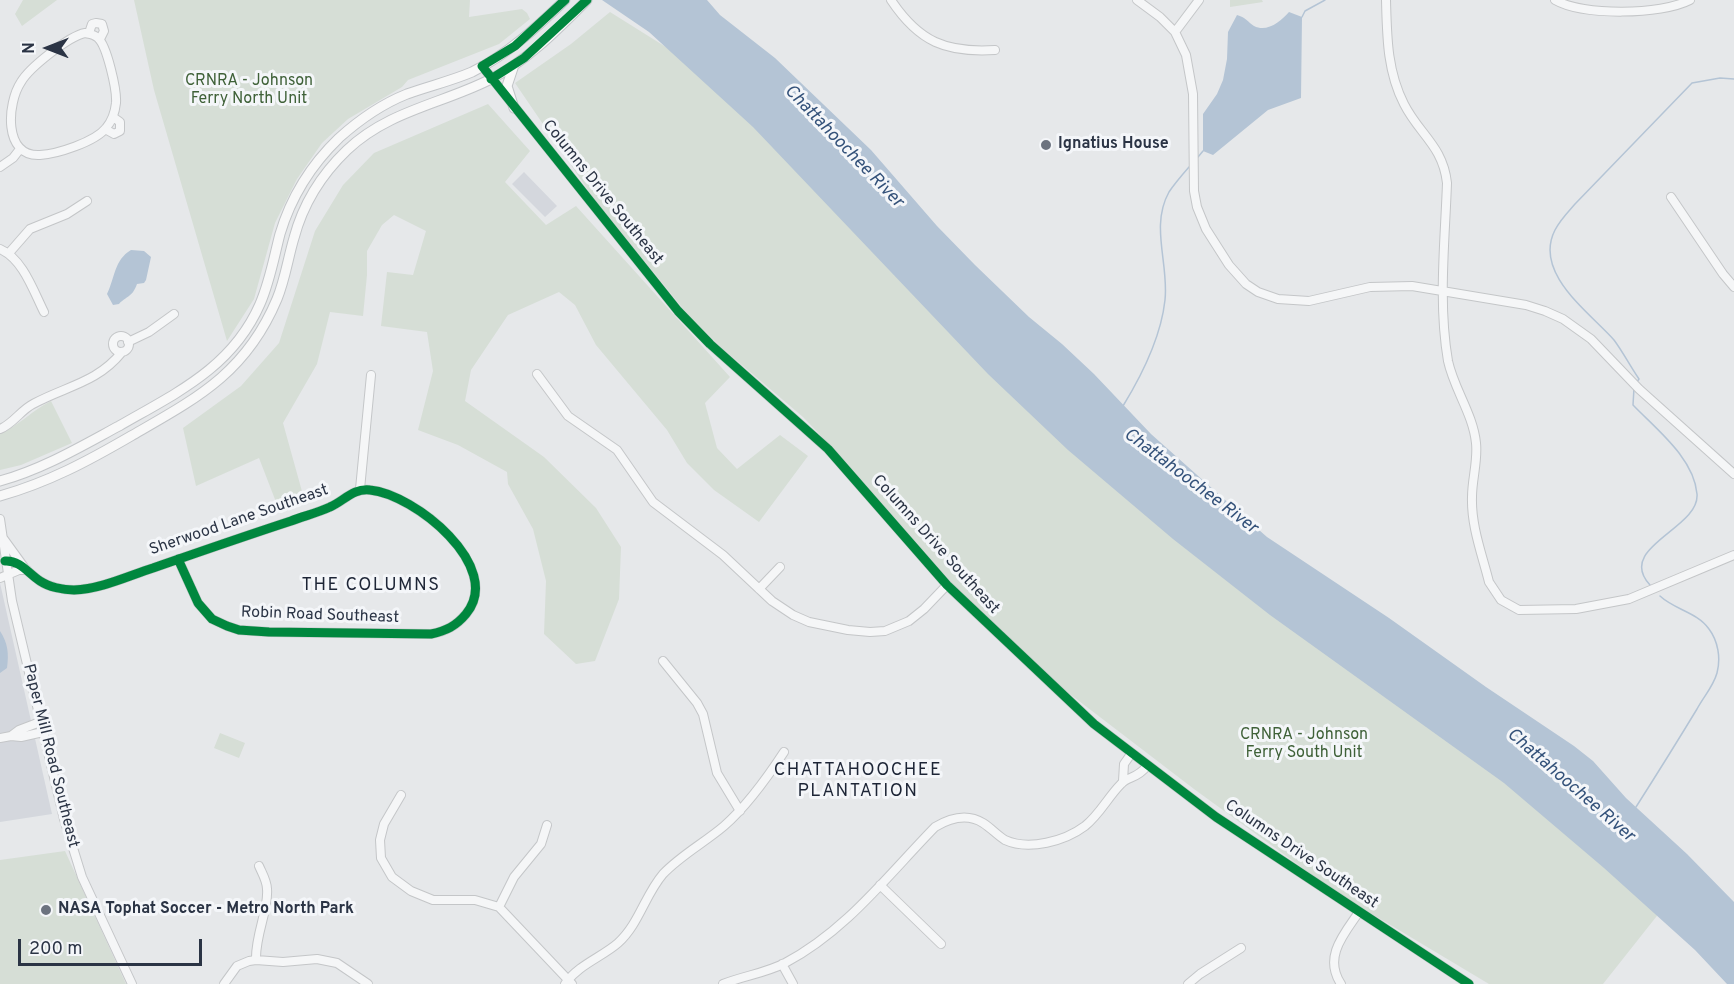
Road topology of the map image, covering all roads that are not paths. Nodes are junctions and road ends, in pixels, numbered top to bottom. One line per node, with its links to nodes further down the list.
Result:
1 (565, 0): 16 (main road)
2 (891, 0): 14 (street)
3 (1137, 0): 11 (street)
4 (1199, 0): 11 (street)
5 (1386, 0): 28 (street)
6 (1555, 0): 10 (street)
7 (1623, 0): 10 (street)
8 (1690, 0): 10 (street)
9 (585, 2): 15 (main road)
10 (1623, 10)
11 (1175, 32): 28 (street)
12 (89, 33): 13 (street); 13 (street); 21 (street)
13 (100, 39): 19 (street)
14 (995, 50)
15 (514, 65): 17 (main road); 18 (main road)
16 (482, 66): 17 (street, Columns Drive Southeast); 37 (main road)
17 (491, 79): 18 (street, Columns Drive Southeast); 39 (main road)
18 (514, 108): 48 (street, Columns Drive Southeast)
19 (113, 117): 20 (street); 20 (street)
20 (105, 129): 21 (street)
21 (20, 149): 22 (street)
22 (0, 167)
23 (1671, 196): 27 (street)
24 (87, 201): 26 (street)
25 (0, 249): 26 (street)
26 (9, 253): 29 (street)
27 (1734, 287)
28 (1443, 292): 36 (street); 42 (street)
29 (44, 312)
30 (174, 314): 31 (street)
31 (128, 342): 32 (street); 32 (street)
32 (122, 352): 35 (street)
33 (537, 374): 49 (street)
34 (371, 375): 38 (street)
35 (0, 429)
36 (1734, 474)
37 (0, 481)
38 (360, 489): 43 (street, Sherwood Lane Southeast); 43 (street, Robin Road Southeast)
39 (0, 496)
40 (0, 519): 41 (street, Paper Mill Road Southeast)
41 (2, 537): 44 (street, Paper Mill Road Southeast); 46 (street, Sherwood Lane Southeast)
42 (1734, 555)
43 (178, 560): 46 (street, Sherwood Lane Southeast)
44 (5, 561): 46 (street, Sherwood Lane Southeast); 47 (street, Paper Mill Road Southeast)
45 (780, 567): 49 (street)
46 (26, 569): 47 (street)
47 (4, 577): 51 (street, Paper Mill Road Southeast)
48 (947, 585): 49 (street); 56 (street, Columns Drive Southeast)
49 (759, 589)
50 (663, 661): 60 (street)
51 (40, 722): 52 (street, Paper Mill Road Southeast); 53 (street)
52 (43, 732): 53 (street); 73 (street, Paper Mill Road Southeast)
53 (11, 736): 54 (street)
54 (0, 738)
55 (784, 752): 60 (street)
56 (1131, 754): 57 (street, Columns Drive Southeast); 58 (street)
57 (1147, 766): 58 (street); 67 (street, Columns Drive Southeast)
58 (1123, 781): 65 (street)
59 (401, 795): 63 (street)
60 (740, 811): 72 (street)
61 (547, 825): 66 (street)
62 (370, 846): 63 (street)
63 (379, 846): 66 (street)
64 (259, 866): 70 (street)
65 (880, 885): 68 (street); 71 (street)
66 (499, 907): 72 (street)
67 (1359, 912): 79 (street); 80 (street, Columns Drive Southeast)
68 (941, 944)
69 (1241, 948): 78 (street)
70 (256, 960): 74 (street); 75 (street)
71 (782, 964): 76 (street); 77 (street)
72 (568, 983)
73 (132, 984)
74 (224, 984)
75 (368, 984)
76 (723, 984)
77 (793, 984)
78 (1188, 984)
79 (1341, 984)
80 (1469, 984)

